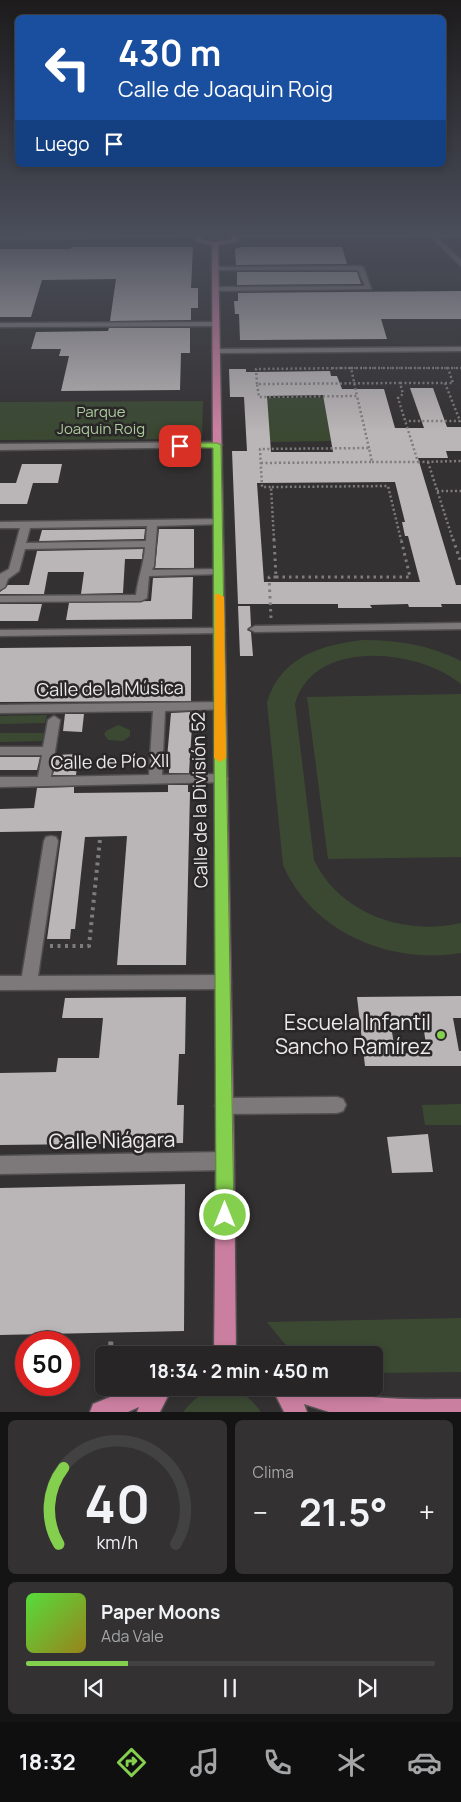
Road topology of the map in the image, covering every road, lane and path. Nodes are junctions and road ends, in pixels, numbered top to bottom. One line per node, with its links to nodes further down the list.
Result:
1 (215, 300): 2 (main road, Calle de la División 52)
2 (215, 324): 3 (street); 5 (main road, Calle de la División 52)
3 (0, 325)
4 (461, 349): 5 (street)
5 (216, 351): 18 (main road, Calle de la División 52)
6 (351, 368): 7 (path); 11 (path); 12 (path)
7 (448, 368): 8 (path); 10 (path)
8 (461, 368)
9 (400, 383): 10 (path); 12 (path); 17 (path)
10 (445, 383): 14 (path)
11 (257, 384): 12 (path); 13 (path)
12 (355, 384): 13 (path)
13 (357, 396): 20 (path)
14 (457, 414): 15 (path); 16 (path)
15 (461, 414)
16 (461, 421): 17 (path)
17 (406, 422): 23 (path)
18 (217, 445): 19 (street); 29 (main road, Calle de la División 52)
19 (0, 447)
20 (369, 448): 22 (path); 25 (path)
21 (461, 461): 24 (path)
22 (372, 462): 23 (path); 25 (path)
23 (418, 462): 24 (path)
24 (428, 462): 28 (path)
25 (261, 463): 26 (path)
26 (271, 487): 38 (path); 38 (path)
27 (461, 490): 28 (path)
28 (437, 491): 35 (path)
29 (218, 522): 30 (street); 36 (main road, Calle de la División 52)
30 (152, 523): 31 (street); 33 (street)
31 (26, 524): 32 (street); 34 (street)
32 (0, 525)
33 (151, 544): 34 (street); 37 (street)
34 (21, 546): 39 (street)
35 (461, 563)
36 (218, 572): 37 (street); 44 (main road, Calle de la División 52)
37 (144, 573): 40 (street)
38 (276, 576): 42 (path)
39 (0, 587)
40 (0, 599)
41 (461, 626): 42 (street)
42 (272, 628): 43 (street)
43 (255, 629)
44 (219, 631): 45 (street); 46 (main road, Calle de la División 52)
45 (0, 633)
46 (220, 706): 47 (street, Calle de la Música); 52 (main road, Calle de la División 52)
47 (159, 707): 48 (street, Calle de la Música); 53 (street)
48 (0, 709)
49 (54, 720): 50 (street)
50 (49, 750): 51 (street); 55 (street)
51 (0, 751)
52 (221, 779): 53 (street, Calle de Pío XII); 59 (main road, Calle de la División 52)
53 (155, 780): 55 (street, Calle de Pío XII)
54 (0, 782): 55 (street, Calle de Pío XII)
55 (44, 782)
56 (100, 839): 58 (path)
57 (51, 841): 58 (street)
58 (35, 947): 61 (street)
59 (223, 982): 61 (street); 63 (main road, Calle de la División 52)
60 (0, 983): 61 (street)
61 (29, 983)
62 (336, 1105): 63 (street)
63 (224, 1106): 64 (main road, Calle de la División 52)
64 (225, 1161): 65 (street, Calle Niágara); 68 (main road, Calle de la División 52)
65 (0, 1165)
66 (111, 1340): 67 (path)
67 (111, 1346)
68 (225, 1346)
69 (137, 1396): 74 (main road)
70 (157, 1396): 75 (main road)
71 (287, 1396): 76 (main road)
72 (304, 1396): 73 (main road)
73 (461, 1410)
74 (101, 1412)
75 (148, 1412)
76 (296, 1412)

